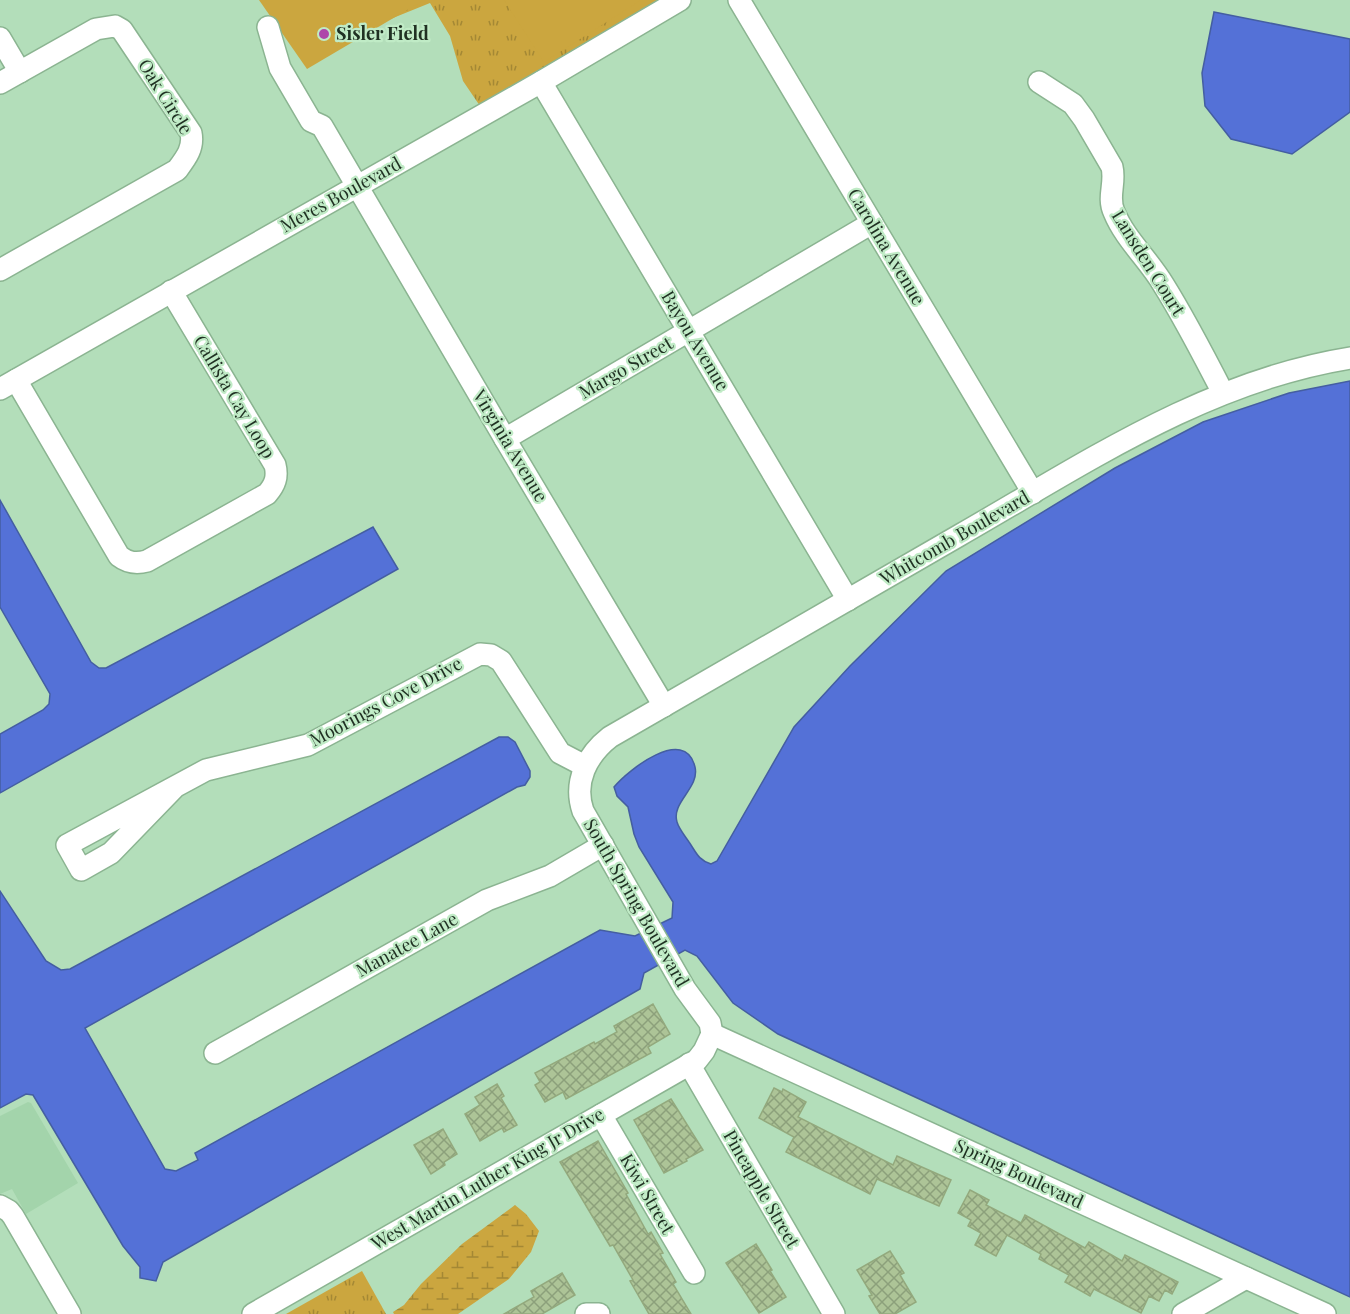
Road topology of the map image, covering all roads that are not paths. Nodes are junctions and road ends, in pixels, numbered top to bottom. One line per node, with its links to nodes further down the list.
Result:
1 (680, 0): 6 (street, Meres Boulevard)
2 (739, 0): 10 (street, Carolina Avenue)
3 (268, 27): 9 (street, Virginia Avenue)
4 (0, 38): 5 (street)
5 (20, 72): 8 (street, Oak Circle); 11 (street, Oak Circle)
6 (541, 82): 9 (street, Meres Boulevard); 13 (street, Bayou Avenue)
7 (1039, 82): 16 (street, Lansden Court)
8 (0, 83)
9 (357, 186): 12 (street, Meres Boulevard); 17 (street, Virginia Avenue)
10 (872, 223): 13 (street, Margo Street); 18 (street, Carolina Avenue)
11 (0, 270)
12 (171, 291): 15 (street, Meres Boulevard); 15 (street, Callista Cay Loop)
13 (689, 331): 17 (street, Margo Street); 19 (street, Bayou Avenue)
14 (1350, 358): 16 (street, Whitcomb Boulevard)
15 (8, 384)
16 (1223, 393): 18 (street, Whitcomb Boulevard)
17 (505, 439): 20 (street, Virginia Avenue)
18 (1033, 493): 19 (street, Whitcomb Boulevard)
19 (848, 600): 20 (street, Whitcomb Boulevard)
20 (664, 706): 21 (street, Whitcomb Boulevard)
21 (585, 766): 22 (street, Moorings Cove Drive); 23 (street, South Spring Boulevard)
22 (174, 788): 22 (street, Moorings Cove Drive)
23 (603, 845): 24 (street, South Spring Boulevard); 25 (street, Manatee Lane)
24 (712, 1034): 26 (street, West Martin Luther King Jr Drive); 30 (street, Spring Boulevard)
25 (216, 1053)
26 (689, 1065): 27 (street, West Martin Luther King Jr Drive); 35 (street, Pineapple Street)
27 (601, 1115): 29 (street, Kiwi Street); 32 (street, West Martin Luther King Jr Drive)
28 (0, 1206): 31 (street)
29 (694, 1273)
30 (1246, 1278): 36 (street); 37 (street, Spring Boulevard)
31 (70, 1314)
32 (253, 1314)
33 (586, 1314): 34 (street)
34 (599, 1314)
35 (834, 1314)
36 (1183, 1314)
37 (1325, 1314)

